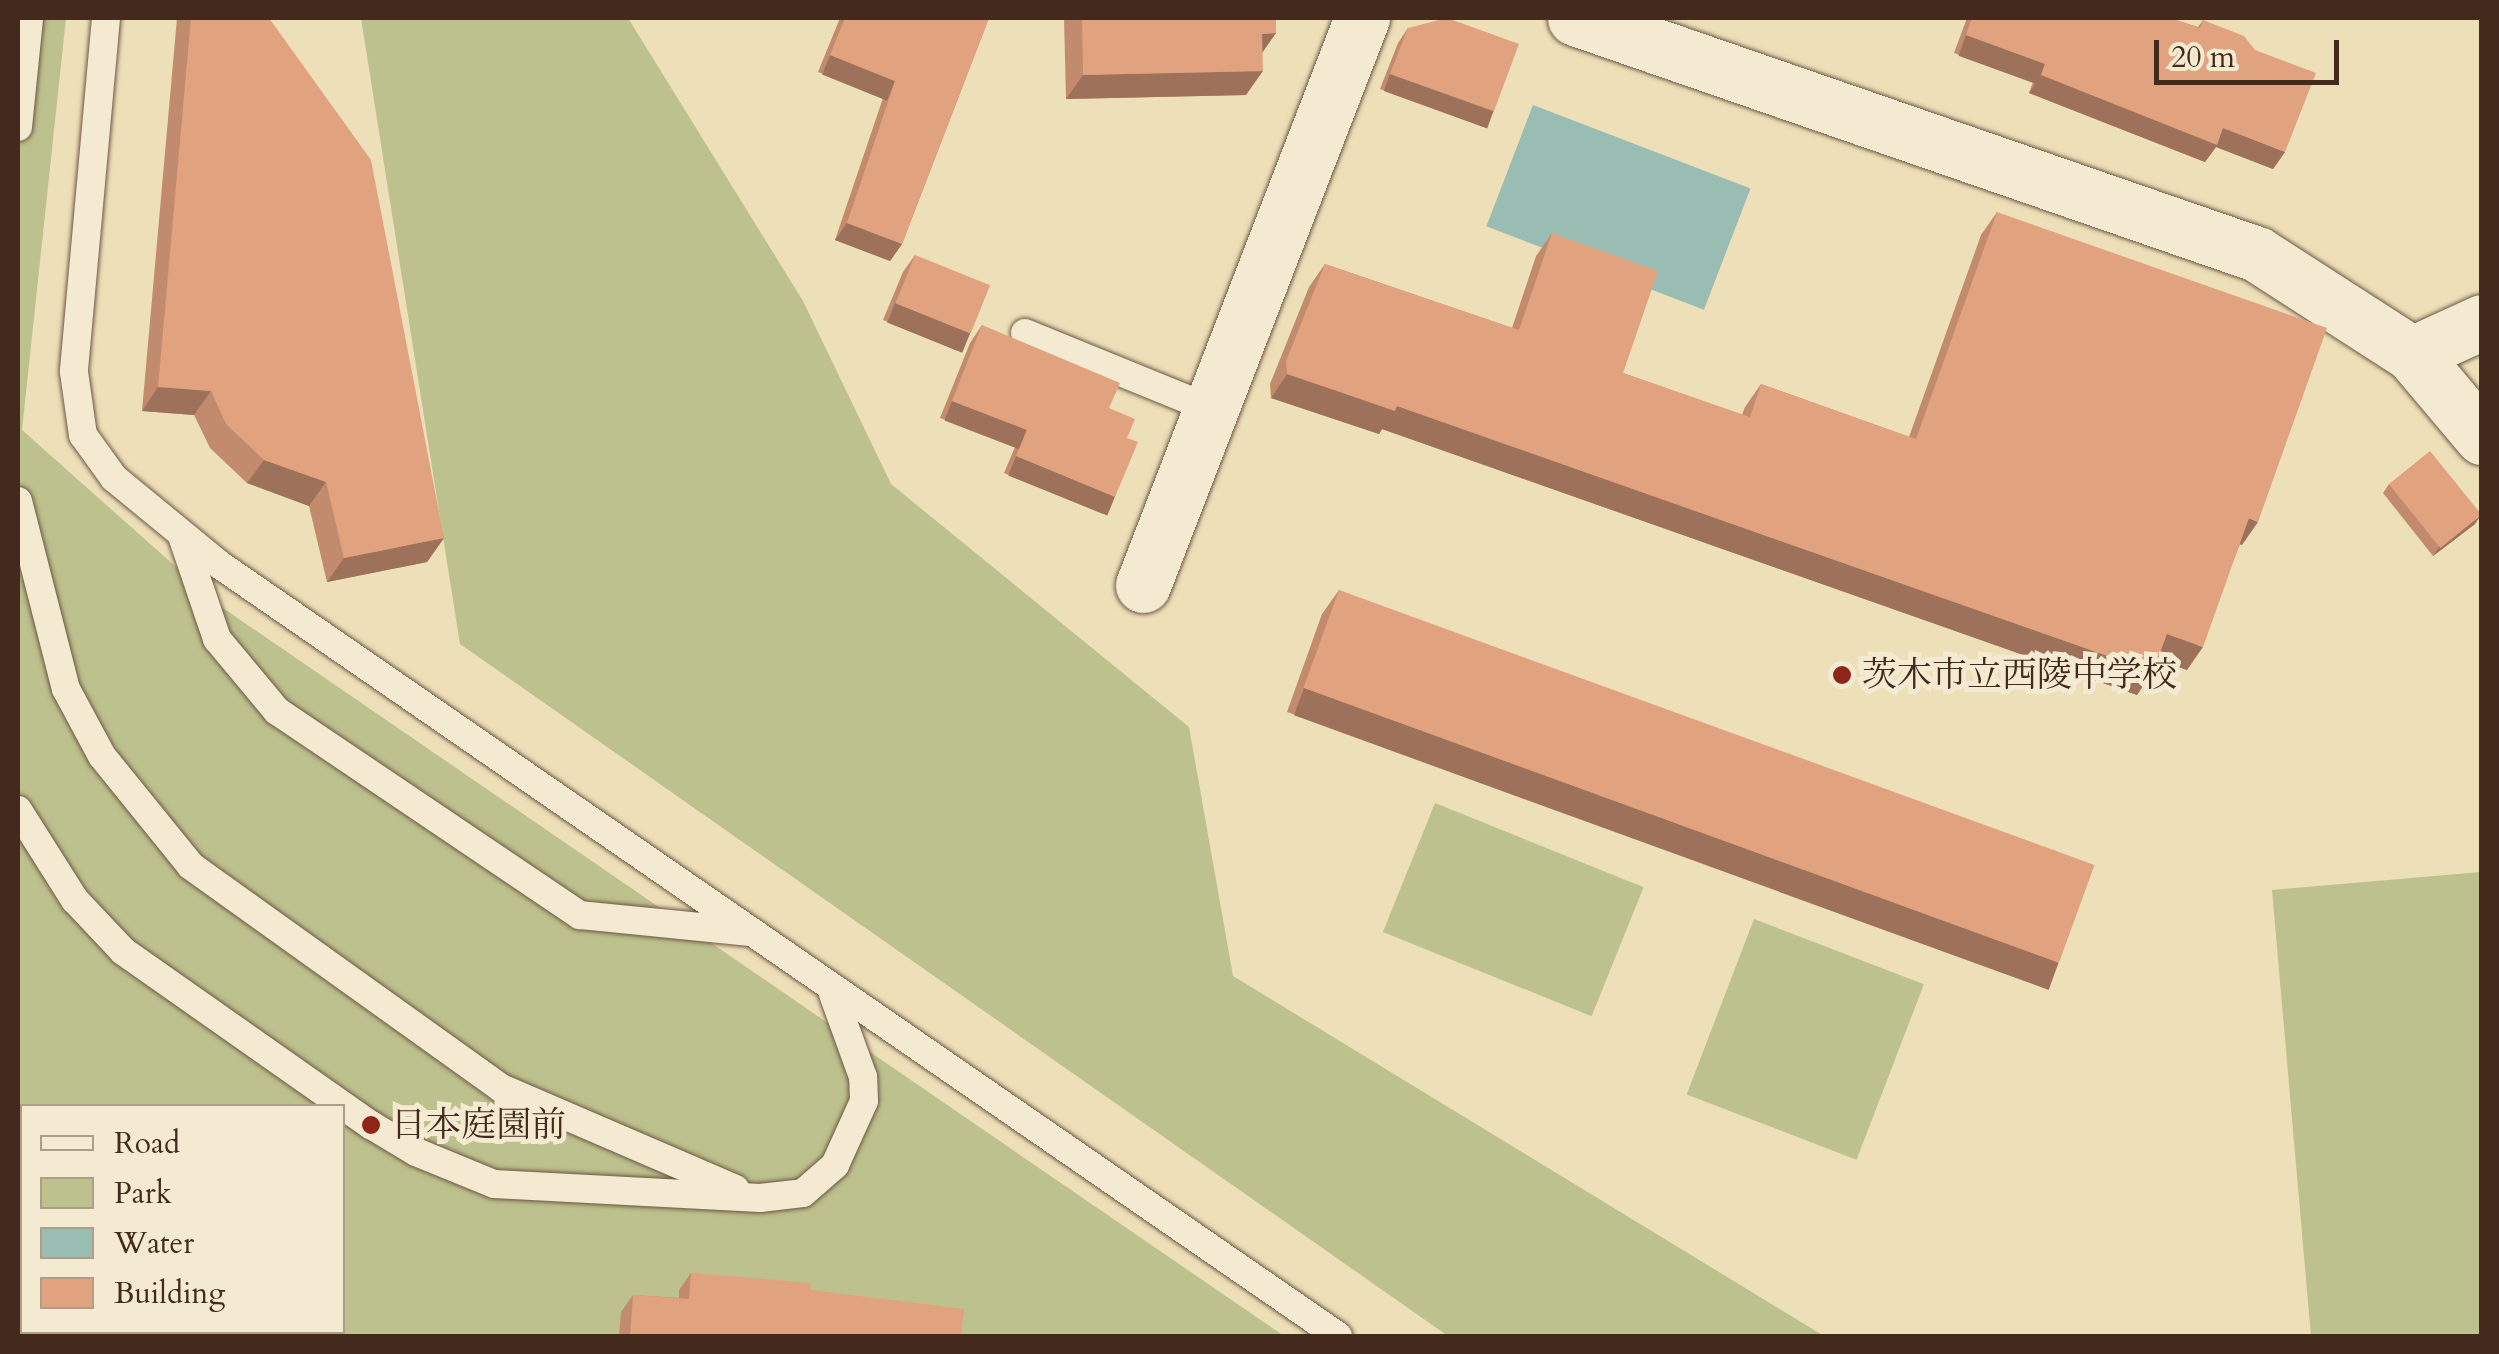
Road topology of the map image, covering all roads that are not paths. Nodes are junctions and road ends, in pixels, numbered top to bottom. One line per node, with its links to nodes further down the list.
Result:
1 (29, 18): 5 (lane)
2 (106, 18): 12 (lane)
3 (1362, 18): 9 (street)
4 (1575, 18): 8 (street)
5 (18, 127)
6 (2482, 322): 8 (street)
7 (1025, 333): 9 (lane)
8 (2412, 354): 10 (street)
9 (1211, 410): 13 (street)
10 (2482, 437)
11 (18, 500): 17 (lane)
12 (182, 536): 15 (lane); 15 (lane)
13 (1143, 585)
14 (18, 810): 17 (lane)
15 (752, 932): 16 (lane)
16 (832, 992): 17 (lane); 18 (lane)
17 (760, 1198)
18 (1338, 1336)

